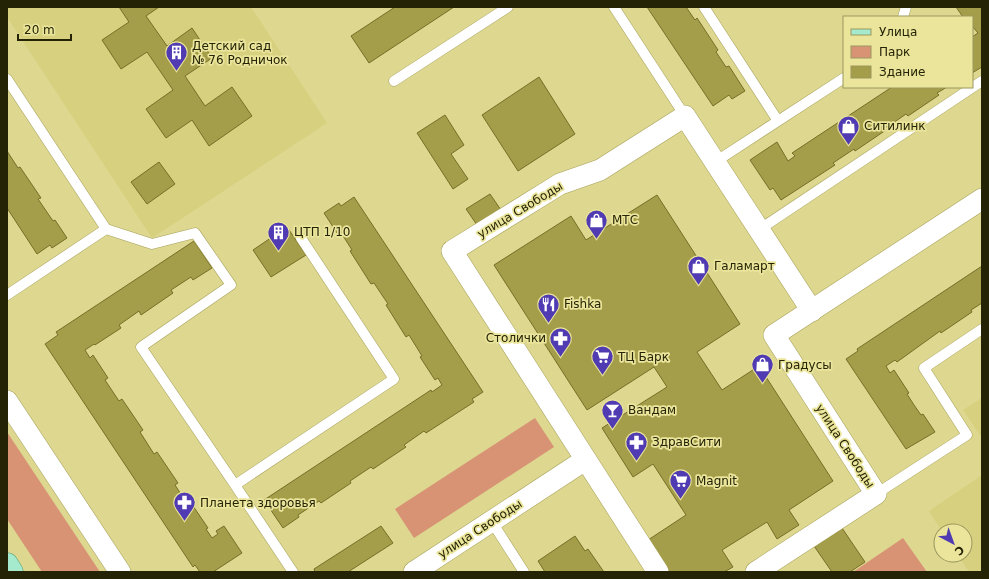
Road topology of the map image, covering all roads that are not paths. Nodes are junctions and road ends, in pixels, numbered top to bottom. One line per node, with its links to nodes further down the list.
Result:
1 (508, 7): 6 (lane)
2 (614, 7): 10 (lane)
3 (704, 7): 11 (lane)
4 (7, 79): 14 (lane)
5 (843, 79): 11 (lane)
6 (394, 81)
7 (982, 81): 8 (lane)
8 (973, 87)
9 (972, 88): 15 (lane)
10 (685, 116): 12 (street); 21 (street, улица Свободы)
11 (778, 121): 12 (lane)
12 (715, 162): 15 (street)
13 (982, 199): 18 (street, улица Свободы)
14 (106, 229): 17 (lane); 22 (lane)
15 (760, 229): 18 (street)
16 (301, 238): 22 (lane)
17 (7, 295)
18 (812, 311): 23 (street, улица Свободы)
19 (982, 329): 23 (lane)
20 (7, 401): 27 (street)
21 (585, 460): 24 (street, улица Свободы); 31 (street, улица Свободы)
22 (235, 485): 28 (lane)
23 (876, 494): 32 (street, улица Свободы)
24 (492, 522): 29 (street, улица Свободы); 30 (lane)
25 (7, 564): 26 (main road)
26 (12, 572)
27 (120, 572)
28 (293, 572)
29 (414, 572)
30 (524, 572)
31 (658, 572)
32 (756, 572)

